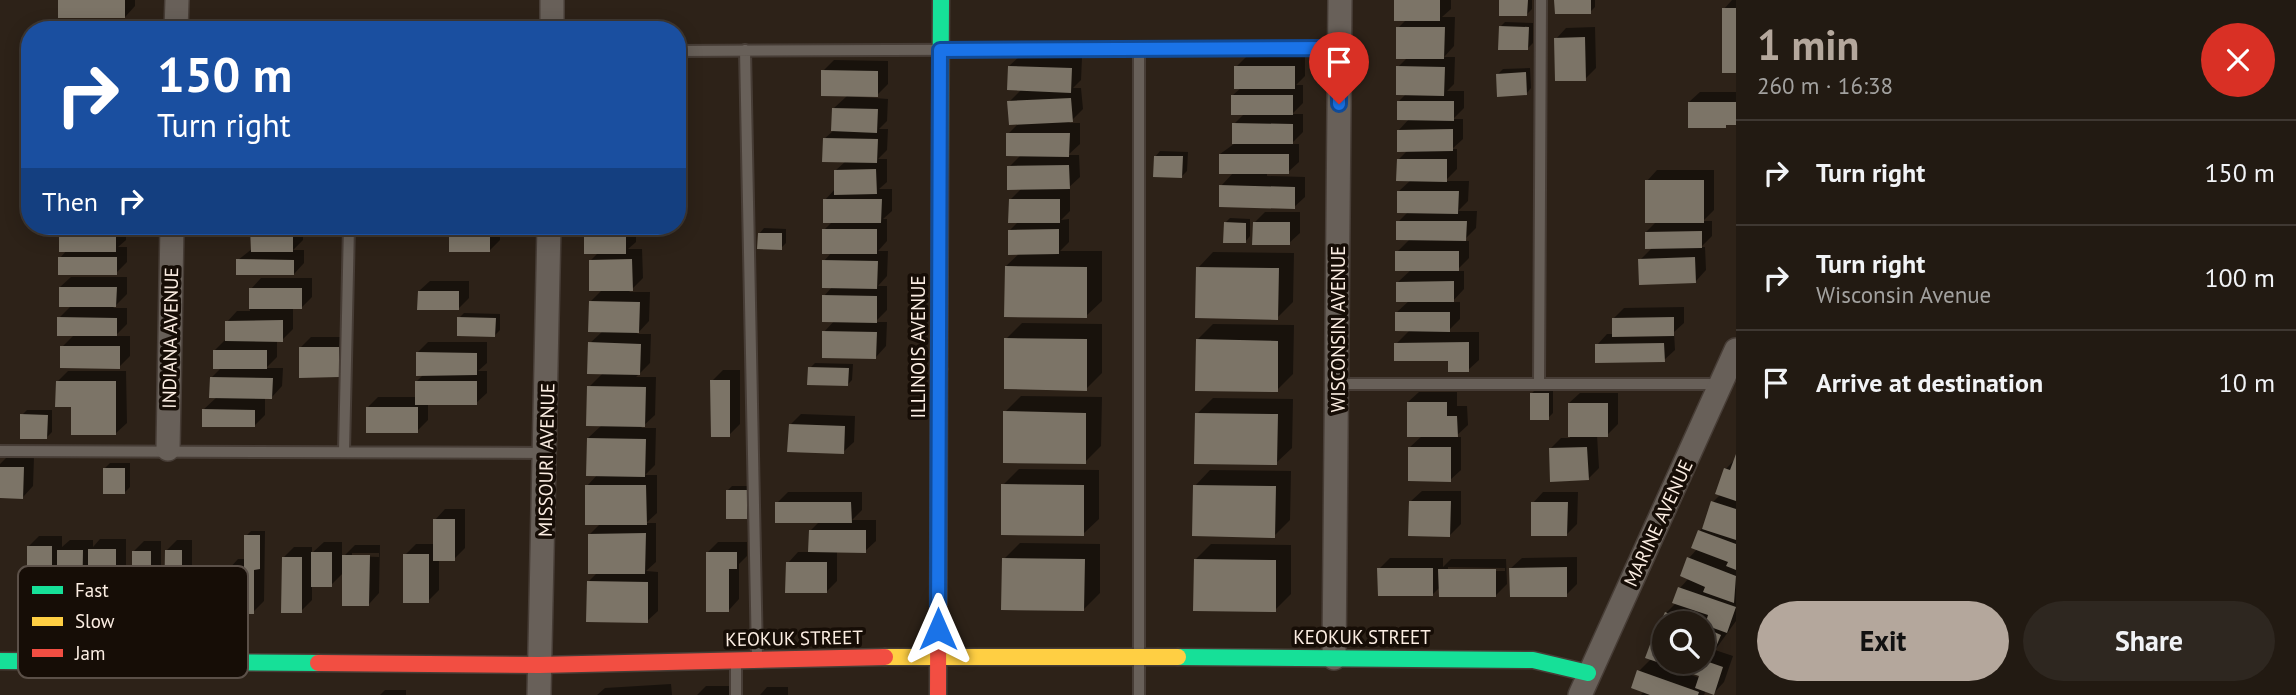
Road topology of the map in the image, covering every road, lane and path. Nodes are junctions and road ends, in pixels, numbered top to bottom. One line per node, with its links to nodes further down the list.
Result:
1 (177, 0): 6 (street)
2 (552, 0): 7 (street)
3 (941, 0): 11 (street, ILLINOIS AVENUE)
4 (1340, 0): 8 (street, WISCONSIN AVENUE)
5 (1541, 0): 18 (lane)
6 (176, 21)
7 (552, 21)
8 (1339, 48): 9 (lane); 17 (street, WISCONSIN AVENUE)
9 (1139, 49): 11 (lane); 26 (lane)
10 (745, 50): 11 (lane); 12 (lane); 28 (lane)
11 (940, 50): 24 (street, ILLINOIS AVENUE)
12 (686, 51)
13 (172, 235): 20 (street, INDIANA AVENUE)
14 (349, 235): 22 (lane)
15 (550, 235): 23 (street, MISSOURI AVENUE)
16 (1736, 350): 19 (street, MARINE AVENUE)
17 (1338, 384): 18 (lane); 25 (street, WISCONSIN AVENUE)
18 (1539, 384): 19 (lane)
19 (1722, 384): 33 (street, MARINE AVENUE)
20 (168, 449): 21 (lane); 22 (lane)
21 (0, 451)
22 (344, 451): 23 (lane)
23 (547, 453): 32 (street, MISSOURI AVENUE)
24 (938, 656): 26 (street, KEOKUK STREET); 28 (street, KEOKUK STREET); 36 (street, ILLINOIS AVENUE)
25 (1334, 658): 26 (street, KEOKUK STREET); 33 (street, KEOKUK STREET)
26 (1140, 659): 37 (lane)
27 (736, 660): 28 (street, KEOKUK STREET); 32 (street, KEOKUK STREET); 35 (lane)
28 (757, 660)
29 (0, 661): 30 (street, KEOKUK STREET)
30 (18, 661)
31 (248, 663): 32 (street, KEOKUK STREET)
32 (539, 665): 34 (street, MISSOURI AVENUE)
33 (1584, 684)
34 (539, 695)
35 (736, 695)
36 (937, 695)
37 (1139, 695)

